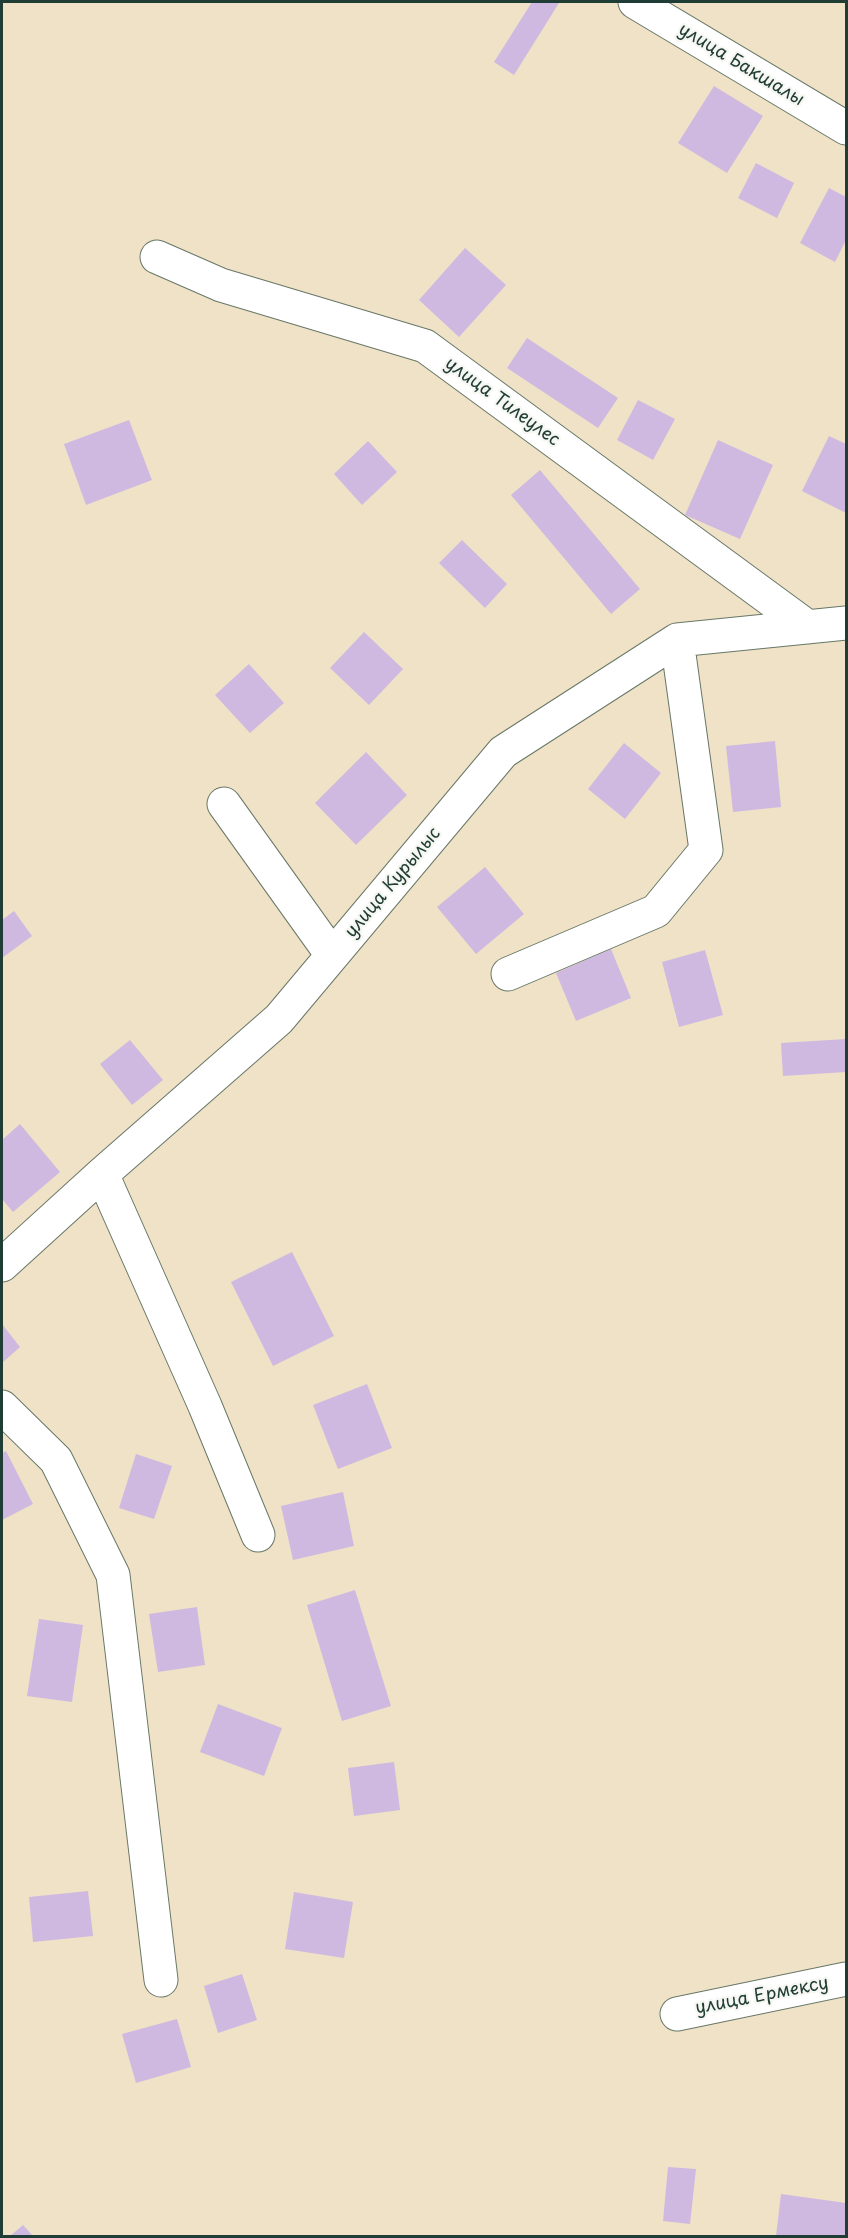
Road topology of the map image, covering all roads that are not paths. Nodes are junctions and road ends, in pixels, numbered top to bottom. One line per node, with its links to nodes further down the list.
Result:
1 (635, 2): 2 (street, улица Бакшалы)
2 (846, 128)
3 (157, 257): 5 (street, улица Тилеулес)
4 (846, 623): 5 (street, улица Курылыс)
5 (808, 627): 6 (street, улица Курылыс)
6 (678, 640): 8 (street, улица Курылыс); 9 (street)
7 (225, 804): 8 (street)
8 (332, 955): 10 (street, улица Курылыс)
9 (508, 974)
10 (102, 1174): 11 (street, улица Курылыс); 13 (street)
11 (2, 1265)
12 (2, 1407): 15 (street)
13 (258, 1535)
14 (846, 1979): 16 (street, улица Ермексу)
15 (161, 1980)
16 (677, 2014)

